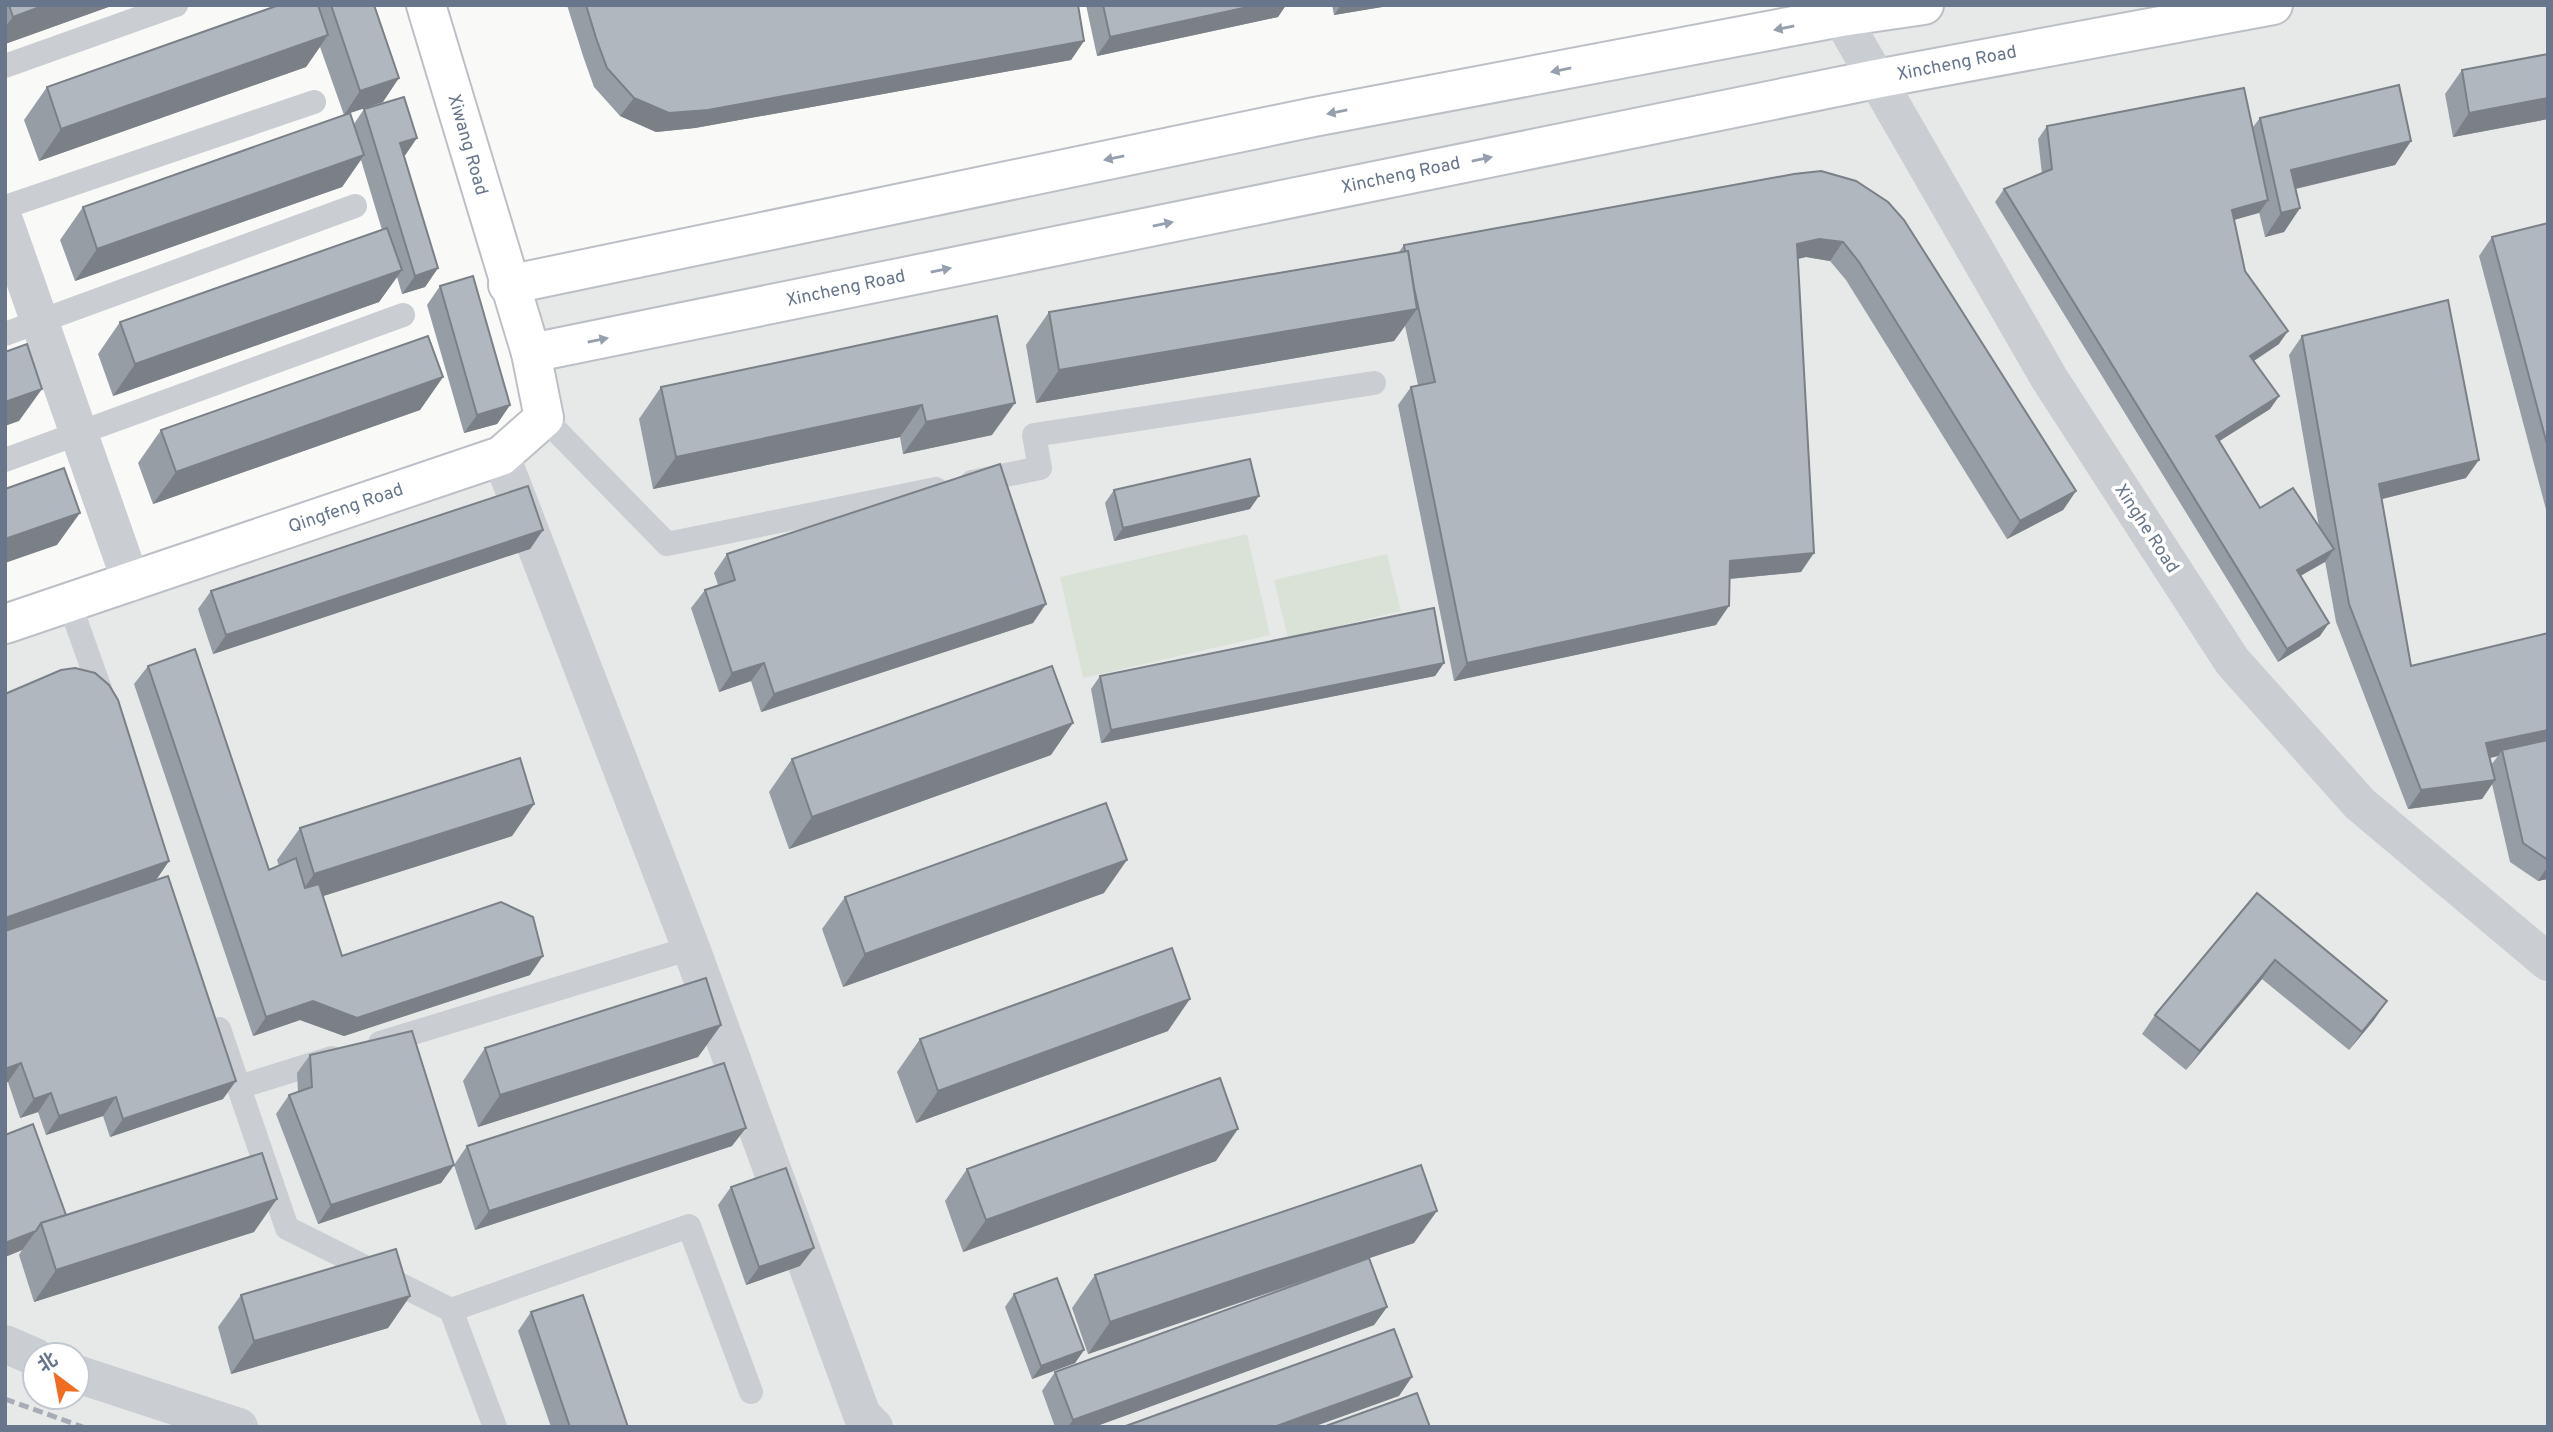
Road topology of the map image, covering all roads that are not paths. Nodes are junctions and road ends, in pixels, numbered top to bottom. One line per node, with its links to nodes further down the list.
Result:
1 (176, 5): 6 (lane)
2 (426, 5): 12 (main road, Xiwang Road)
3 (1924, 5): 5 (main road)
4 (2273, 5): 7 (main road, Xincheng Road)
5 (1840, 11): 7 (street, Xinghe Road); 12 (main road, one-way to 12)
6 (5, 66)
7 (1876, 79): 15 (main road, Xincheng Road, one-way to 7); 26 (street, Xinghe Road)
8 (314, 102): 10 (lane)
9 (355, 206): 14 (lane)
10 (5, 207)
11 (5, 223): 14 (street)
12 (508, 285): 15 (main road)
13 (403, 315): 18 (lane)
14 (22, 328): 18 (street)
15 (531, 353): 17 (main road)
16 (1374, 383): 17 (lane)
17 (544, 418): 19 (main road, Qingfeng Road)
18 (79, 433): 20 (lane); 21 (street)
19 (501, 456): 21 (main road, Qingfeng Road); 25 (street)
20 (5, 460)
21 (131, 582): 22 (main road, Qingfeng Road)
22 (69, 602): 23 (main road, Qingfeng Road); 24 (lane)
23 (5, 624)
24 (111, 720)
25 (691, 948): 28 (lane); 34 (street)
26 (2548, 962)
27 (212, 1008): 28 (lane)
28 (239, 1087): 29 (lane)
29 (451, 1311): 31 (lane); 33 (lane)
30 (91, 1379): 32 (street)
31 (751, 1392)
32 (239, 1427)
33 (495, 1427)
34 (874, 1427)

